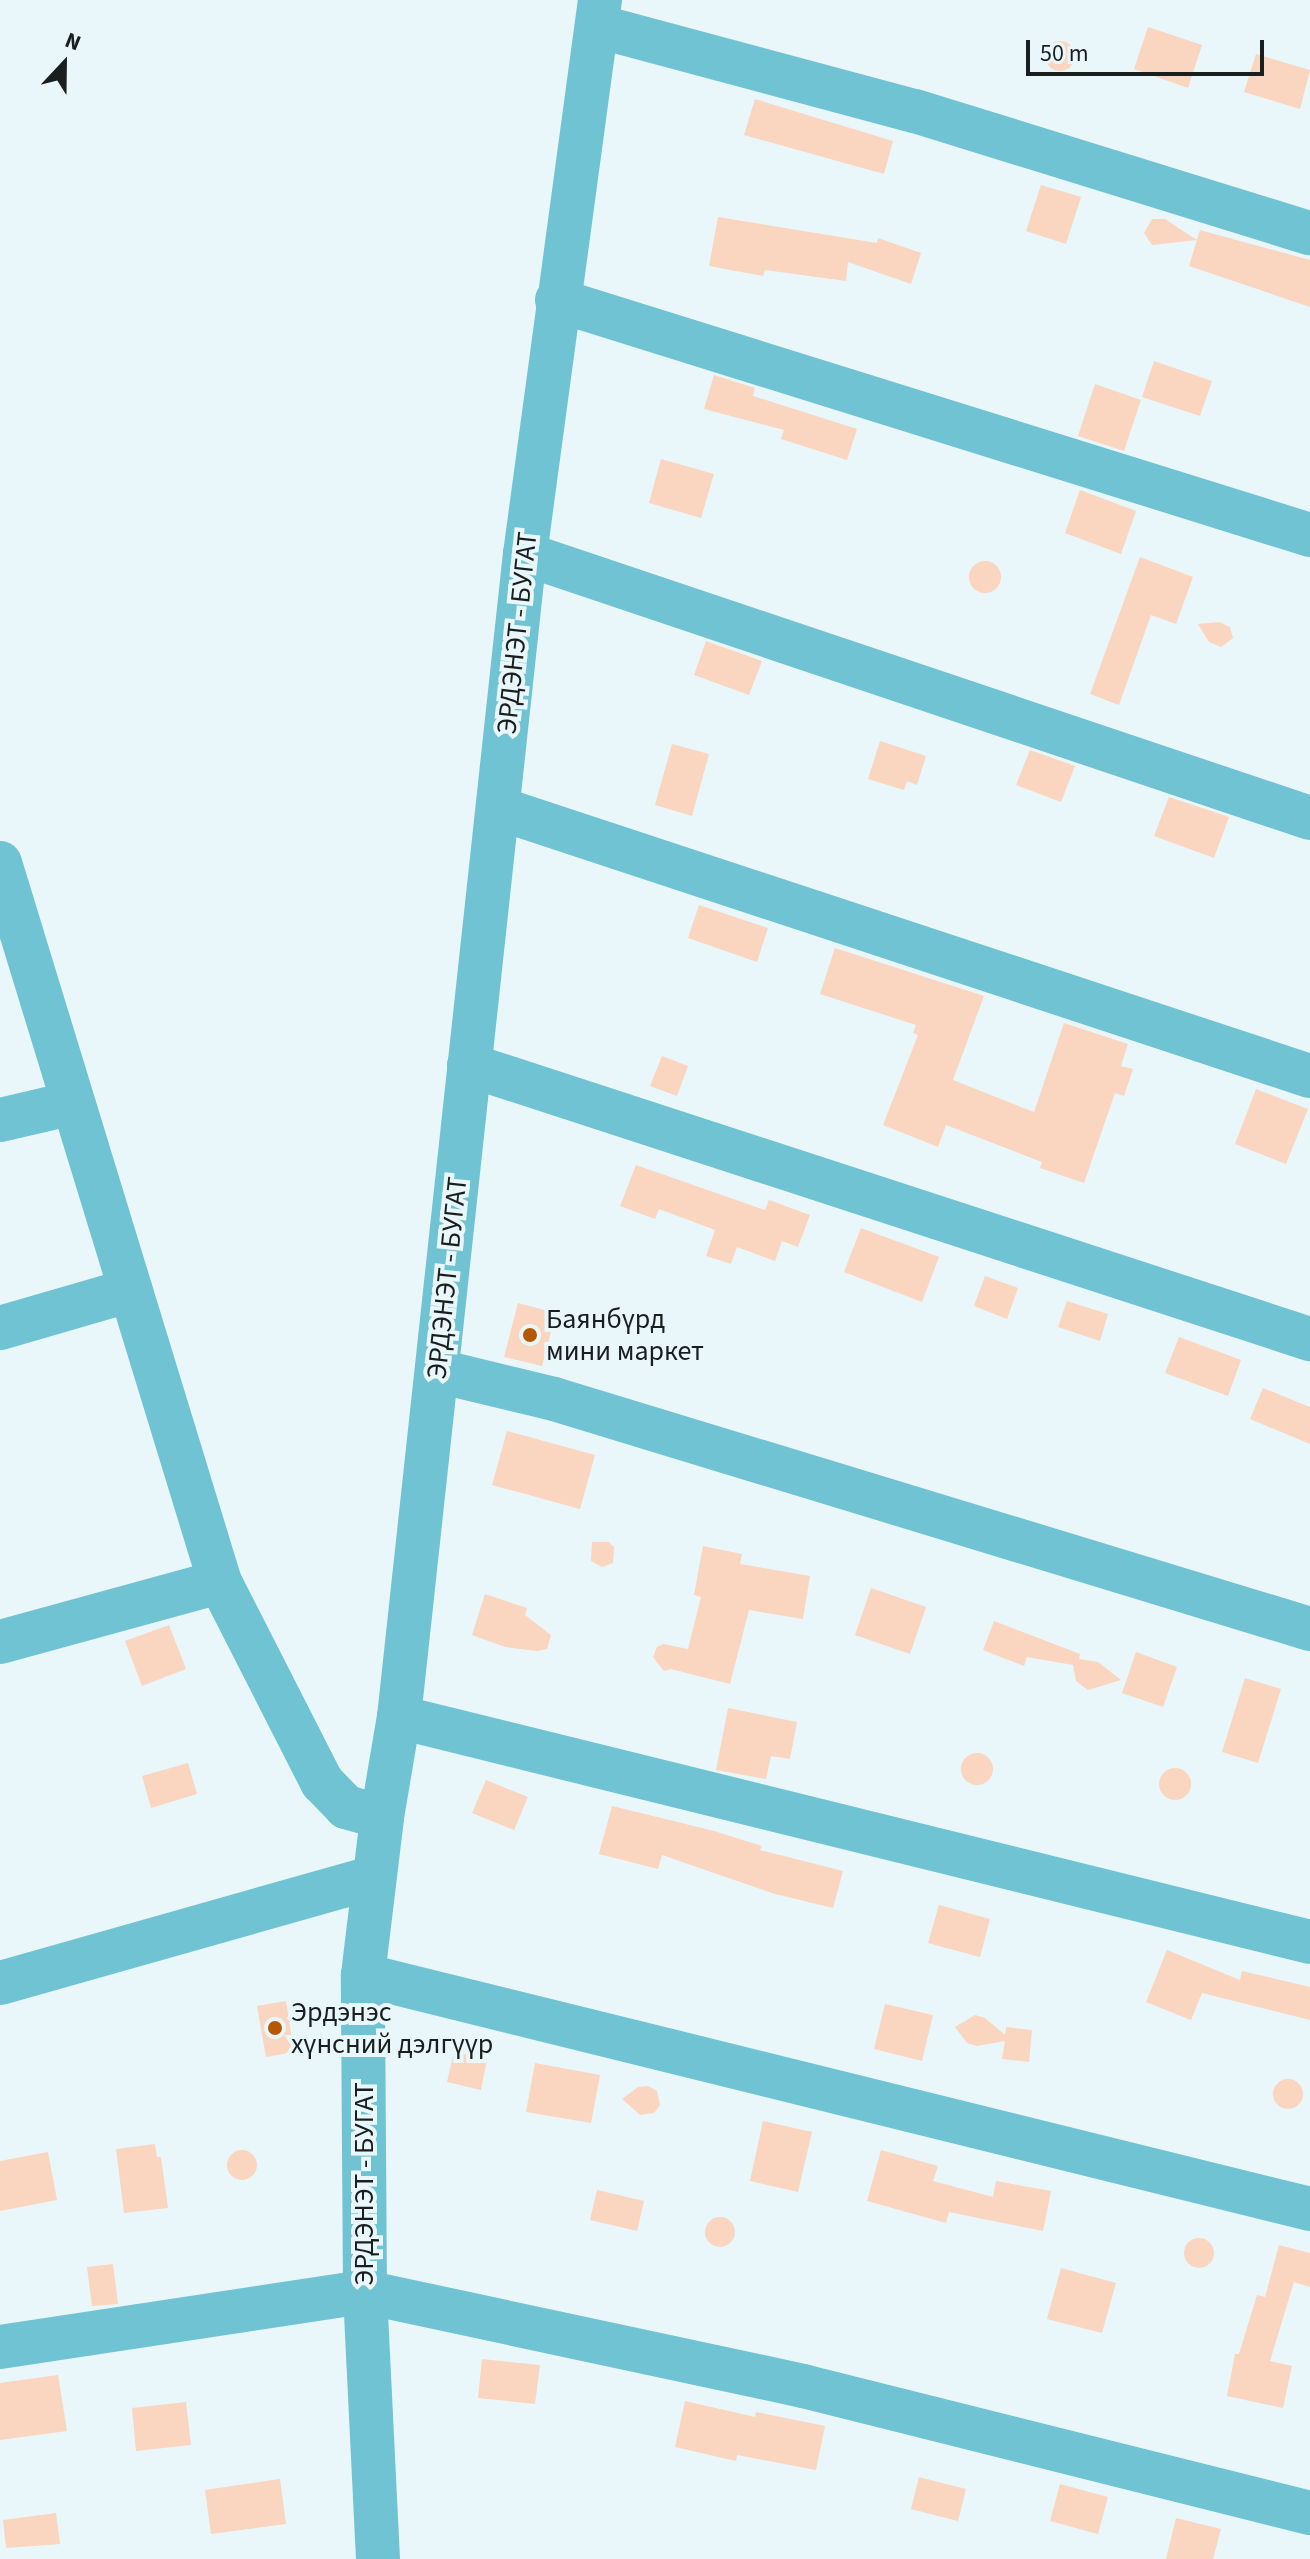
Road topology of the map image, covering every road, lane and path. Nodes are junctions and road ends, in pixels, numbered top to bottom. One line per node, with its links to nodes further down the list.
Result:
1 (598, 13): 2 (street); 3 (street, ЭРДЭНЭТ - БУГАТ)
2 (1310, 233)
3 (557, 300): 4 (street); 5 (street, ЭРДЭНЭТ - БУГАТ)
4 (1310, 535)
5 (525, 554): 6 (street, ЭРДЭНЭТ - БУГАТ); 7 (street)
6 (498, 808): 10 (street, ЭРДЭНЭТ - БУГАТ); 11 (street)
7 (1310, 818)
8 (0, 863): 9 (street)
9 (9, 926): 12 (street)
10 (469, 1065): 16 (street); 17 (street, ЭРДЭНЭТ - БУГАТ)
11 (1310, 1076)
12 (73, 1103): 13 (street); 14 (street)
13 (0, 1120)
14 (131, 1290): 15 (street); 18 (street)
15 (0, 1328)
16 (1310, 1339)
17 (438, 1371): 19 (street); 21 (street, ЭРДЭНЭТ - БУГАТ)
18 (220, 1582): 20 (street); 22 (street)
19 (1310, 1629)
20 (0, 1642)
21 (399, 1717): 22 (street, ЭРДЭНЭТ - БУГАТ); 24 (street)
22 (382, 1817): 23 (street, ЭРДЭНЭТ - БУГАТ)
23 (374, 1877): 25 (street, ЭРДЭНЭТ - БУГАТ); 26 (street)
24 (1310, 1942)
25 (363, 1975): 27 (street); 28 (street, ЭРДЭНЭТ - БУГАТ)
26 (0, 1983)
27 (1310, 2209)
28 (365, 2292): 29 (street); 30 (street); 31 (street, ЭРДЭНЭТ - БУГАТ)
29 (0, 2347)
30 (1310, 2513)
31 (386, 2557)

